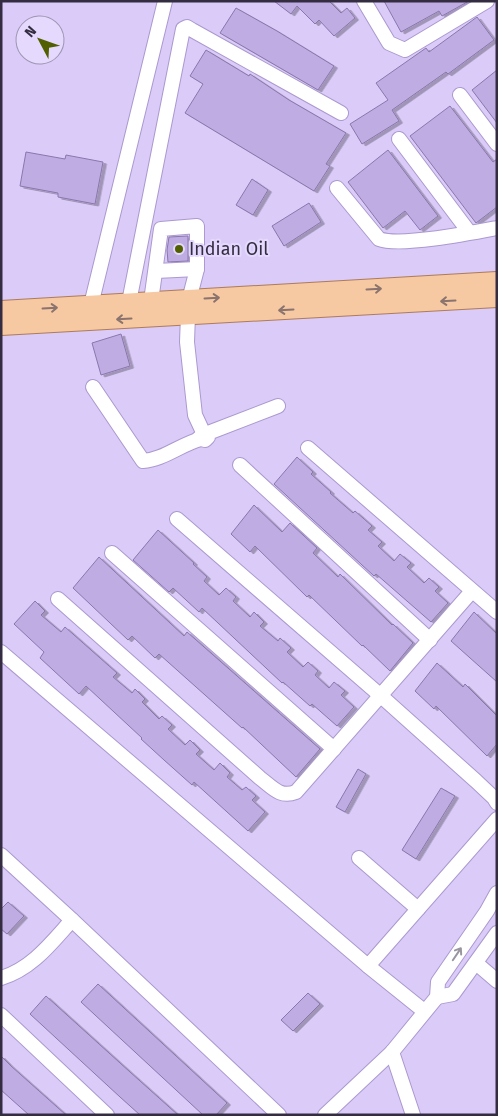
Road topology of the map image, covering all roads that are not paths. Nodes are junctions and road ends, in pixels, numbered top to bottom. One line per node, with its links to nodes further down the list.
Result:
1 (165, 1): 17 (street)
2 (364, 1): 3 (street)
3 (487, 1)
4 (460, 95): 7 (street)
5 (341, 113): 16 (street)
6 (399, 139): 10 (street)
7 (497, 144)
8 (337, 188): 10 (street)
9 (497, 228): 10 (street)
10 (470, 232)
11 (197, 269): 12 (street); 12 (street); 18 (street)
12 (156, 271): 15 (street)
13 (497, 281): 18 (main road, one-way to 13)
14 (497, 298): 18 (main road, one-way to 18)
15 (151, 301): 16 (main road); 18 (main road)
16 (129, 302): 17 (main road)
17 (92, 305): 19 (main road, one-way to 17)
18 (188, 307): 20 (main road, one-way to 20); 23 (street)
19 (1, 310)
20 (1, 326)
21 (93, 387): 23 (street)
22 (278, 406): 23 (street)
23 (203, 434)
24 (308, 448): 28 (street)
25 (240, 465): 31 (street)
26 (177, 519): 33 (street)
27 (112, 553): 34 (street)
28 (472, 590): 30 (street); 31 (street)
29 (58, 600): 34 (street)
30 (497, 612)
31 (430, 640): 33 (street)
32 (1, 652): 44 (street)
33 (381, 696): 34 (street); 35 (street)
34 (334, 749)
35 (496, 799)
36 (497, 819): 40 (street)
37 (1, 855): 41 (street)
38 (359, 858): 40 (street)
39 (497, 893): 47 (street, one-way to 39)
40 (418, 909): 44 (street)
41 (72, 920): 45 (street); 52 (street)
42 (497, 933): 43 (street)
43 (476, 962): 46 (street); 47 (street)
44 (368, 966): 48 (street)
45 (1, 978)
46 (497, 981)
47 (436, 997): 48 (street)
48 (424, 1011): 50 (street)
49 (1, 1015): 51 (street)
50 (392, 1052): 53 (street); 54 (street)
51 (108, 1115)
52 (279, 1115)
53 (325, 1115)
54 (413, 1115)

